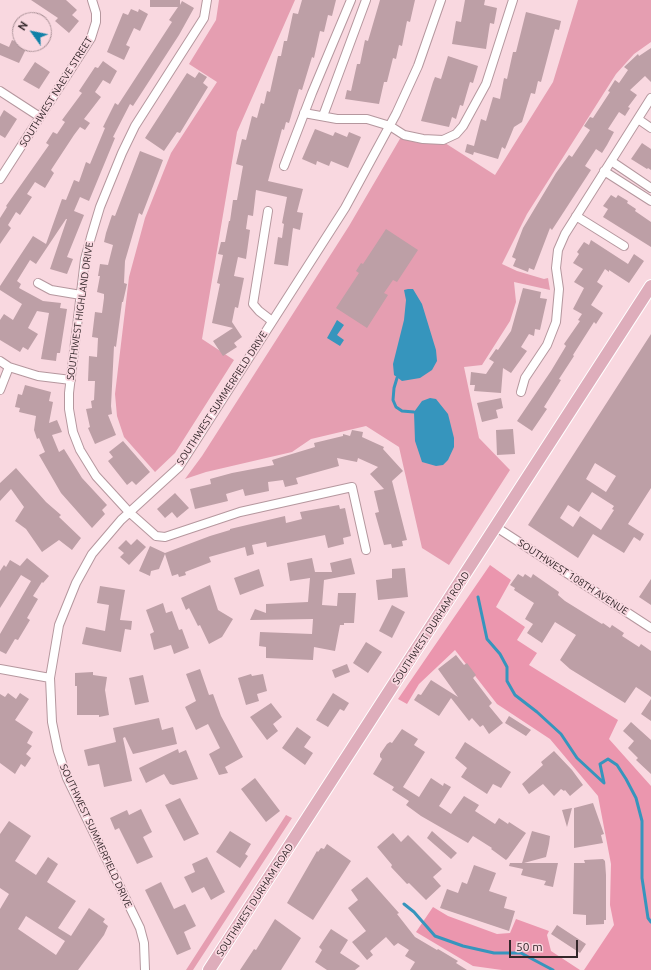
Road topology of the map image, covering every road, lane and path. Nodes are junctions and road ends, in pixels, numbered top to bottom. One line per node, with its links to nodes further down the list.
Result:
1 (92, 0): 11 (street, SOUTHWEST NAEVE STREET)
2 (207, 0): 26 (street, SOUTHWEST HIGHLAND DRIVE)
3 (351, 0): 9 (street)
4 (366, 0): 10 (street)
5 (441, 0): 13 (street, SOUTHWEST SUMMERFIELD DRIVE)
6 (513, 0): 13 (street)
7 (0, 91): 11 (street)
8 (651, 98): 12 (street)
9 (304, 113): 10 (street); 16 (street)
10 (323, 116): 13 (street)
11 (40, 117): 18 (street, SOUTHWEST NAEVE STREET)
12 (638, 119): 14 (street); 15 (street)
13 (390, 126): 27 (street, SOUTHWEST SUMMERFIELD DRIVE)
14 (651, 128)
15 (611, 162): 17 (street); 19 (street)
16 (284, 166)
17 (604, 171): 20 (street); 22 (street)
18 (0, 179)
19 (651, 188)
20 (651, 201)
21 (268, 211): 27 (street)
22 (576, 216): 23 (street); 32 (street)
23 (624, 246)
24 (38, 283): 26 (street)
25 (651, 286): 34 (main road, SOUTHWEST DURHAM ROAD)
26 (80, 295): 30 (street, SOUTHWEST HIGHLAND DRIVE)
27 (272, 321): 33 (street, SOUTHWEST SUMMERFIELD DRIVE)
28 (0, 361): 29 (street)
29 (9, 366): 30 (street); 31 (street)
30 (71, 380): 33 (street, SOUTHWEST HIGHLAND DRIVE)
31 (0, 390)
32 (521, 392)
33 (129, 512): 35 (street, SOUTHWEST HIGHLAND DRIVE); 38 (street, SOUTHWEST SUMMERFIELD DRIVE)
34 (496, 527): 36 (street, SOUTHWEST 108TH AVENUE); 40 (main road, SOUTHWEST DURHAM ROAD)
35 (366, 550)
36 (651, 628)
37 (0, 668): 38 (street)
38 (50, 678): 39 (street, SOUTHWEST SUMMERFIELD DRIVE)
39 (145, 970)
40 (210, 970)

